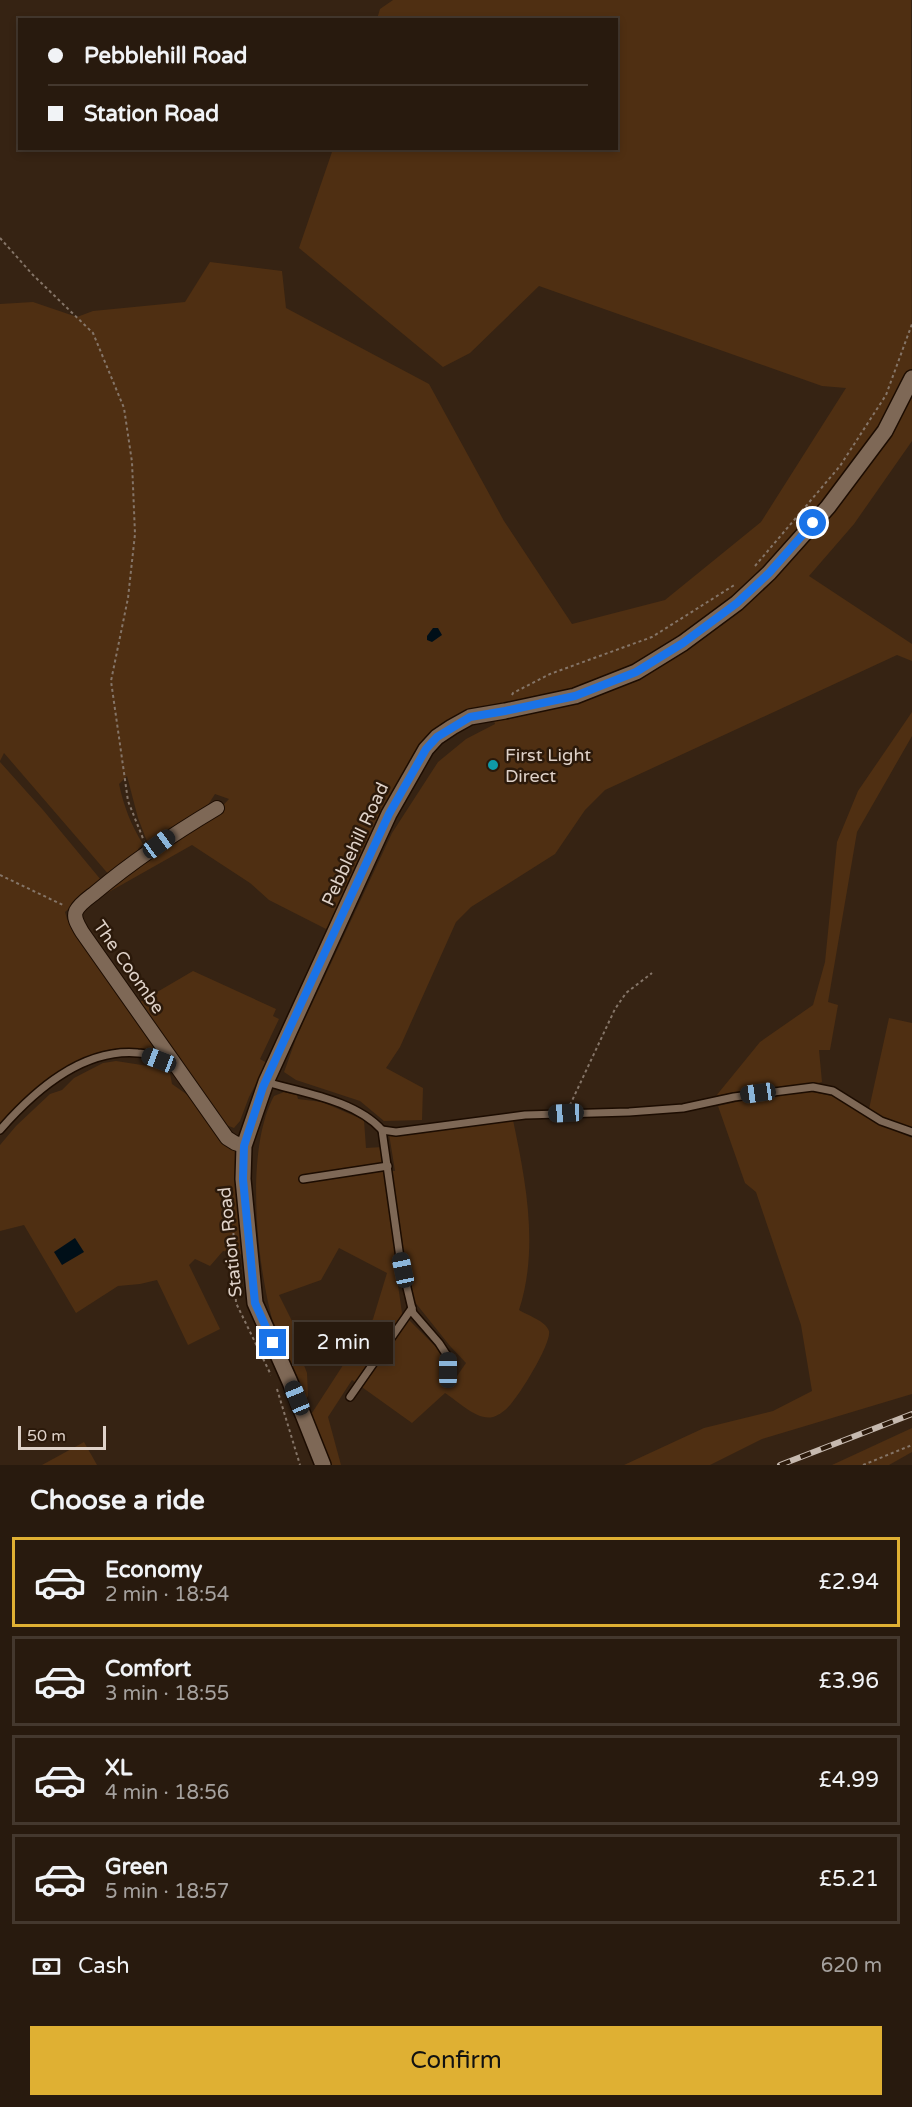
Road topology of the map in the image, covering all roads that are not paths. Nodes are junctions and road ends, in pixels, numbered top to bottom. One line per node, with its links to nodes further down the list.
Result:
1 (912, 378): 4 (main road, Pebblehill Road)
2 (217, 808): 3 (street, The Coombe)
3 (179, 1068): 5 (lane); 8 (street, The Coombe)
4 (266, 1082): 6 (lane); 8 (main road, Pebblehill Road)
5 (0, 1130)
6 (382, 1130): 7 (lane); 9 (lane)
7 (912, 1132)
8 (244, 1146): 14 (main road, Station Road)
9 (388, 1166): 10 (lane); 11 (lane)
10 (303, 1179)
11 (412, 1308): 12 (lane); 13 (lane)
12 (448, 1370)
13 (350, 1397)
14 (323, 1465)

